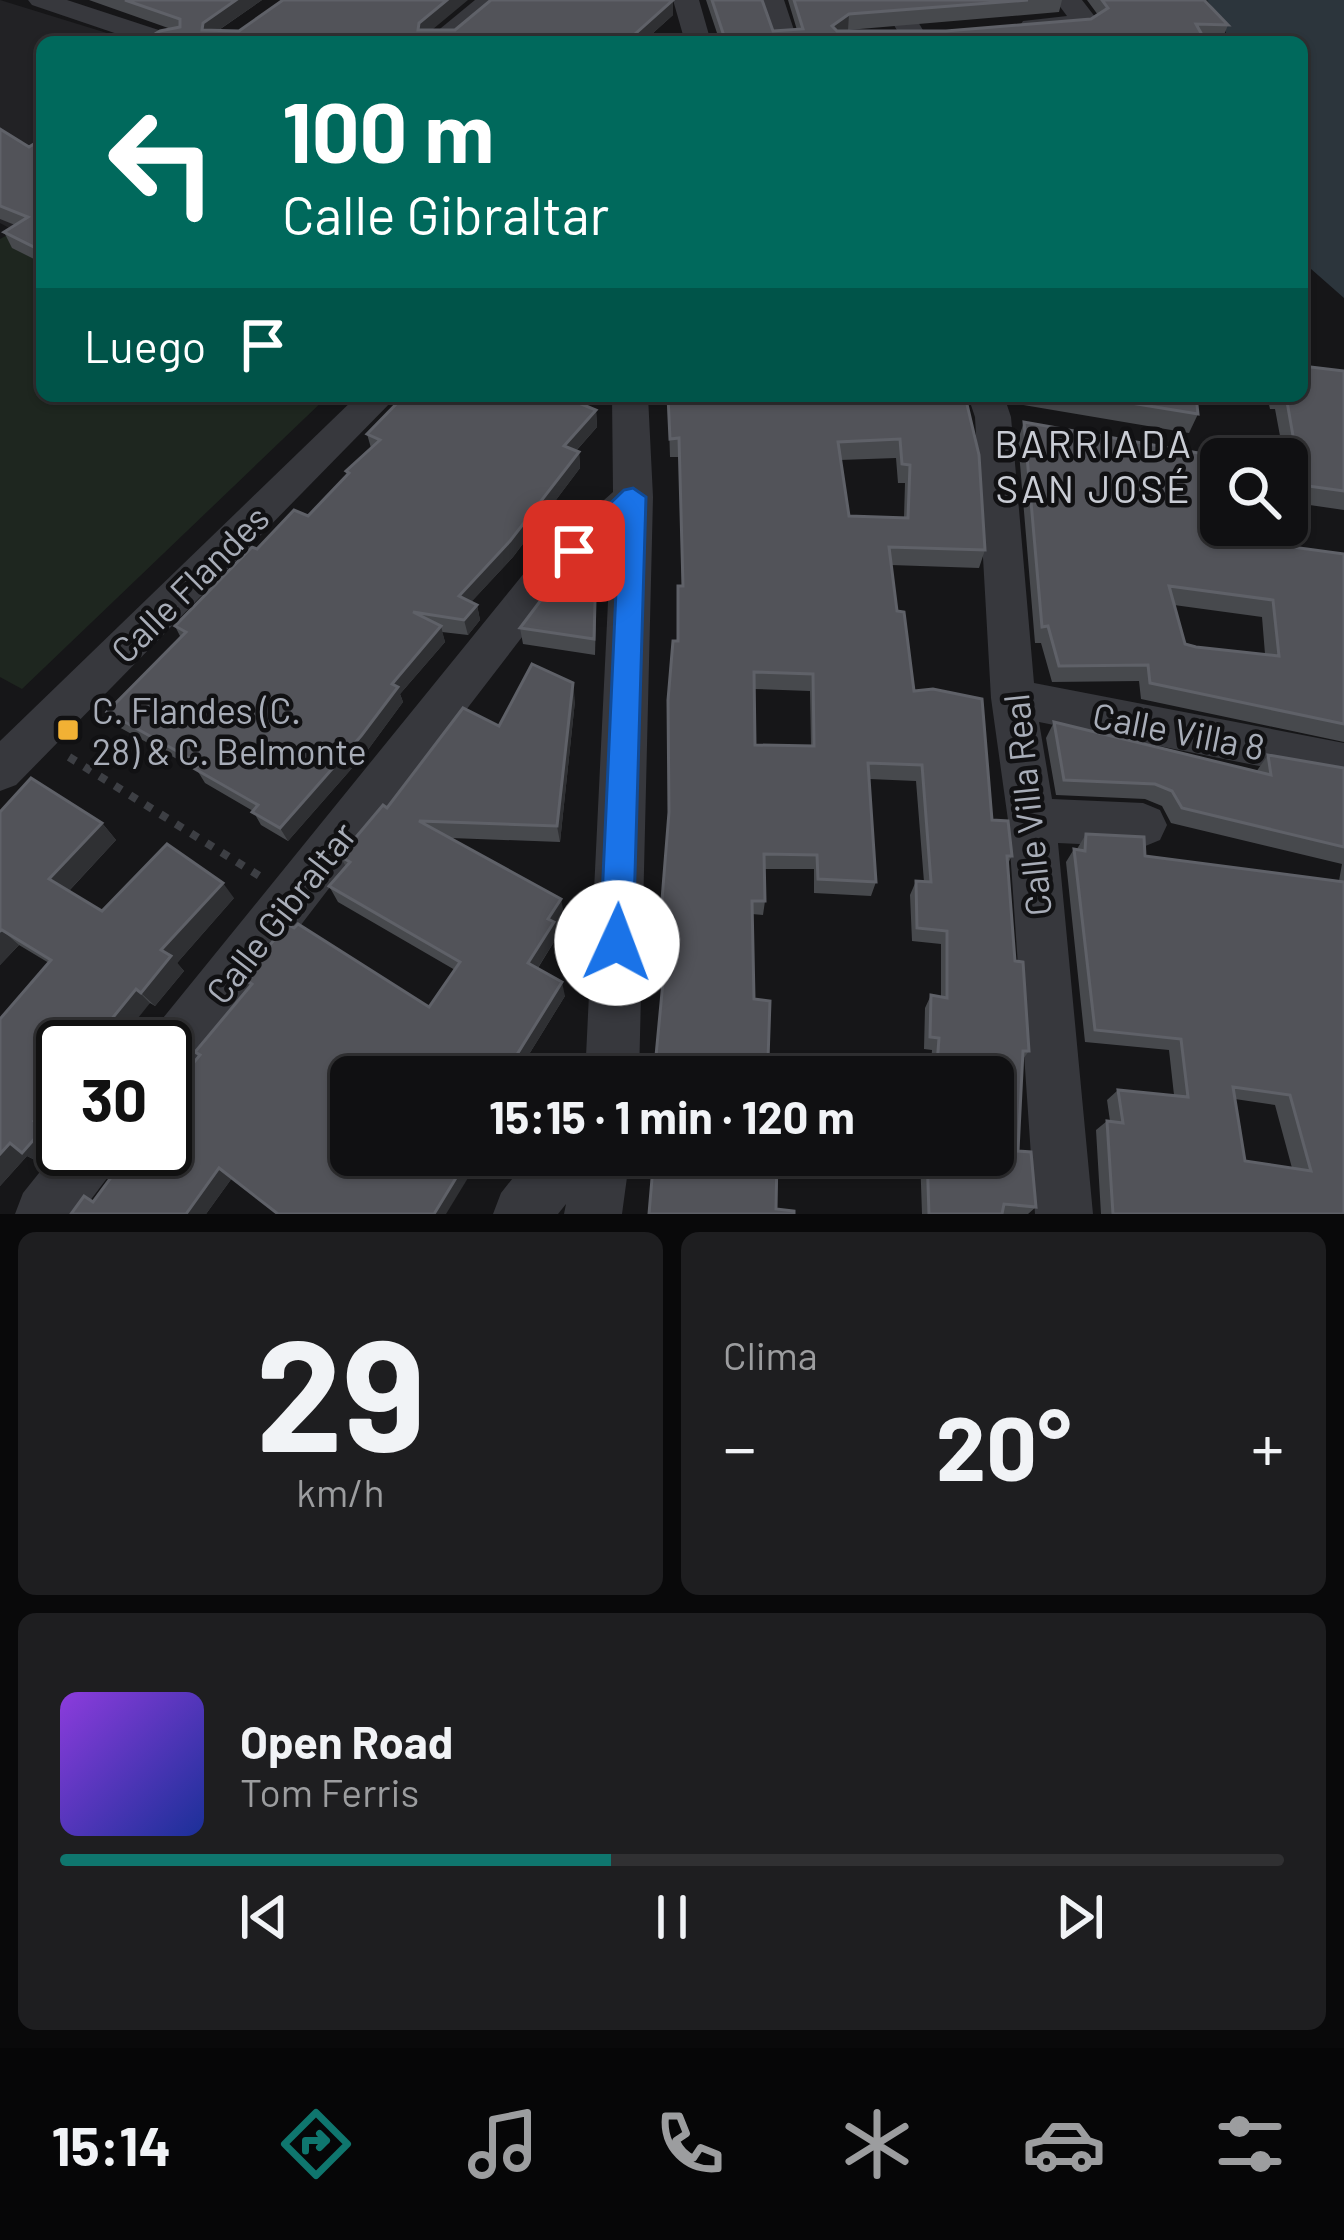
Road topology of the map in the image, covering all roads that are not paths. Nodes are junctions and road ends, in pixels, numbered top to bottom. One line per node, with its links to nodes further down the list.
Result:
1 (41, 0): 7 (street)
2 (491, 0): 10 (street)
3 (686, 0): 11 (street)
4 (771, 0): 12 (street)
5 (892, 0): 13 (street)
6 (1068, 0): 8 (street)
7 (81, 5): 9 (street)
8 (999, 29)
9 (154, 36)
10 (445, 36)
11 (696, 36)
12 (783, 36)
13 (913, 36)
14 (372, 402): 19 (street, Calle Flandes)
15 (630, 402): 17 (street)
16 (1004, 412): 18 (street, Calle Villa Real)
17 (633, 497): 24 (street, Calle Gibraltar); 25 (street)
18 (1013, 698): 20 (street, Calle Villa 8); 22 (street, Calle Villa Real)
19 (17, 726): 21 (street, Calle Flandes)
20 (1344, 763)
21 (0, 771)
22 (1032, 820): 23 (street); 32 (street, Calle Villa Real)
23 (1144, 825)
24 (192, 1024)
25 (613, 1056)
26 (73, 1176): 29 (street)
27 (551, 1176): 30 (street)
28 (599, 1176): 31 (street)
29 (44, 1214)
30 (523, 1214)
31 (593, 1214)
32 (1064, 1214)

